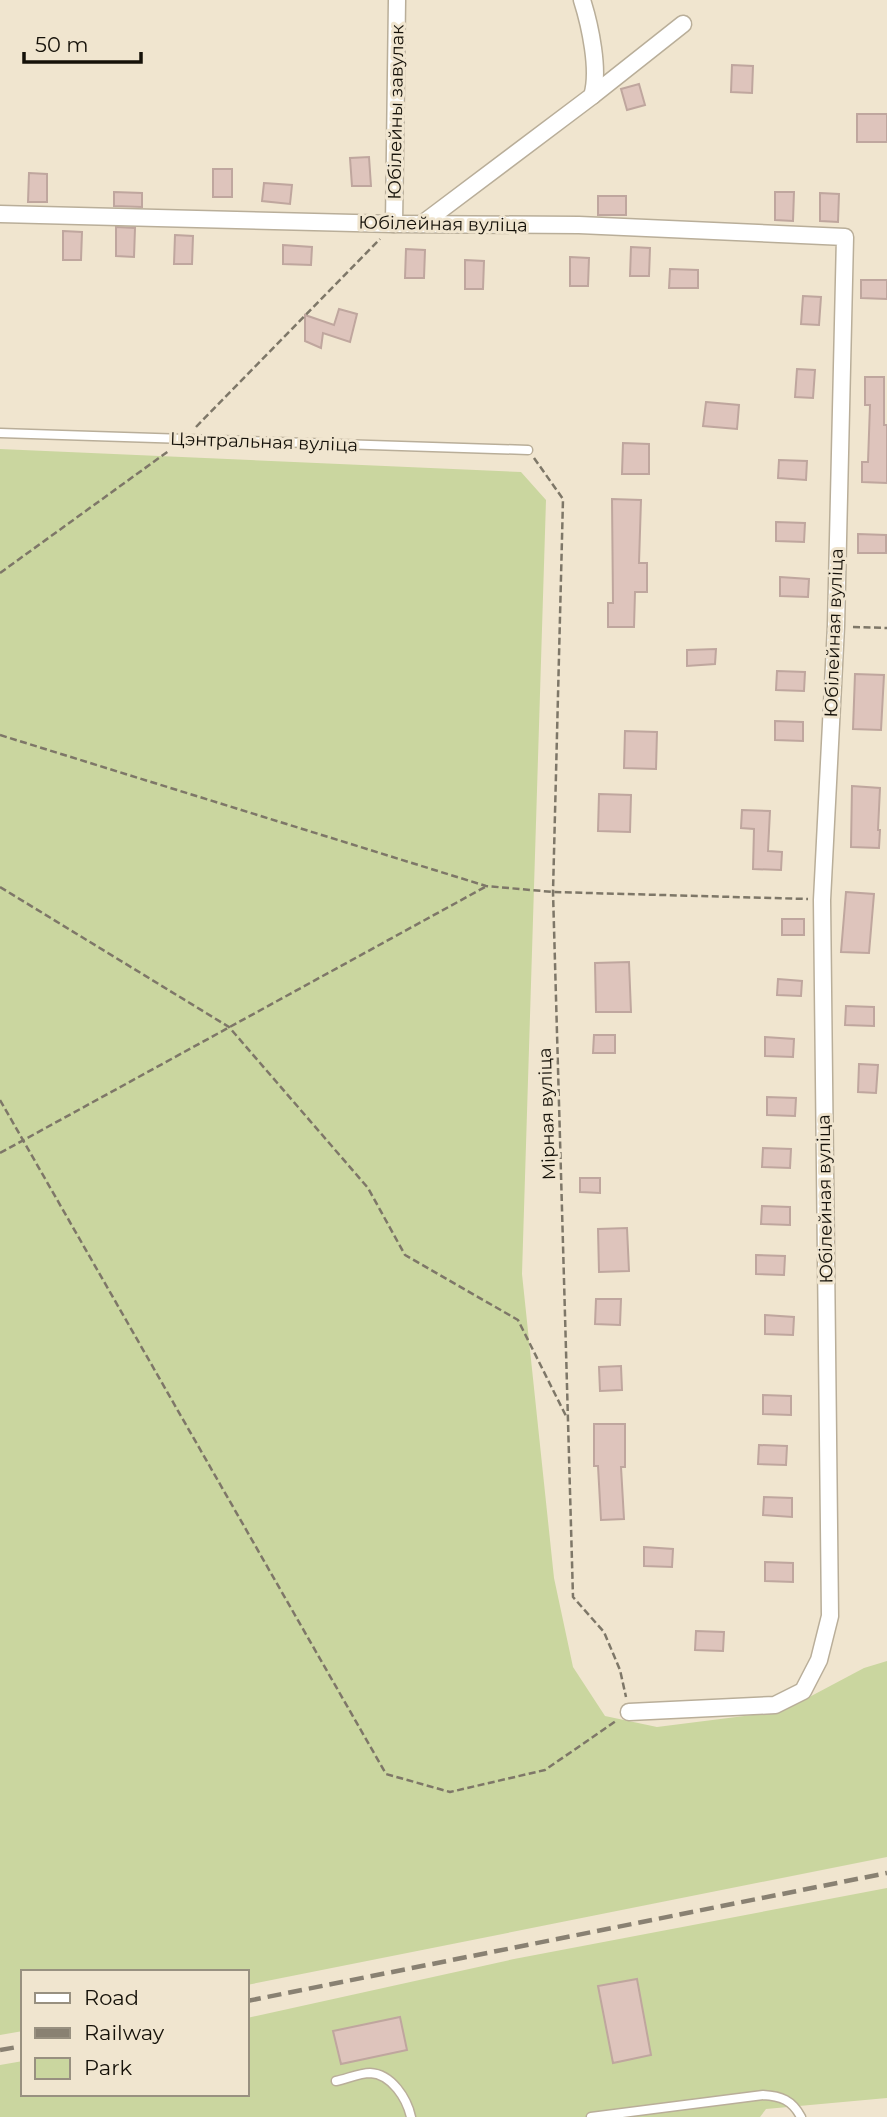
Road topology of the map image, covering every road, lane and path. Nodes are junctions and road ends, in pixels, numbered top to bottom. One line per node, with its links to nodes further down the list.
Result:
1 (397, 0): 6 (street, Юбілейны завулак)
2 (582, 0): 4 (street)
3 (683, 24): 4 (street)
4 (592, 96): 7 (street)
5 (0, 214): 6 (street, Юбілейная вуліца)
6 (394, 224): 7 (street, Юбілейная вуліца); 9 (path)
7 (422, 225): 12 (street, Юбілейная вуліца)
8 (0, 433): 9 (lane, Цэнтральная вуліца)
9 (185, 439): 10 (lane, Цэнтральная вуліца); 11 (path)
10 (527, 450): 17 (path, Мірная вуліца)
11 (0, 573)
12 (835, 626): 13 (path); 18 (street, Юбілейная вуліца)
13 (887, 628)
14 (0, 735): 15 (path)
15 (486, 886): 17 (path); 19 (path)
16 (0, 887): 19 (path)
17 (552, 892): 18 (path); 23 (path, Мірная вуліца)
18 (822, 900): 24 (street, Юбілейная вуліца)
19 (229, 1027): 21 (path); 23 (path)
20 (0, 1100): 21 (path)
21 (23, 1141): 22 (path); 24 (path)
22 (0, 1153)
23 (568, 1419): 24 (path, Мірная вуліца)
24 (629, 1712)
25 (336, 2081): 26 (lane)
26 (412, 2117)
27 (591, 2117): 28 (lane)
28 (801, 2117)

